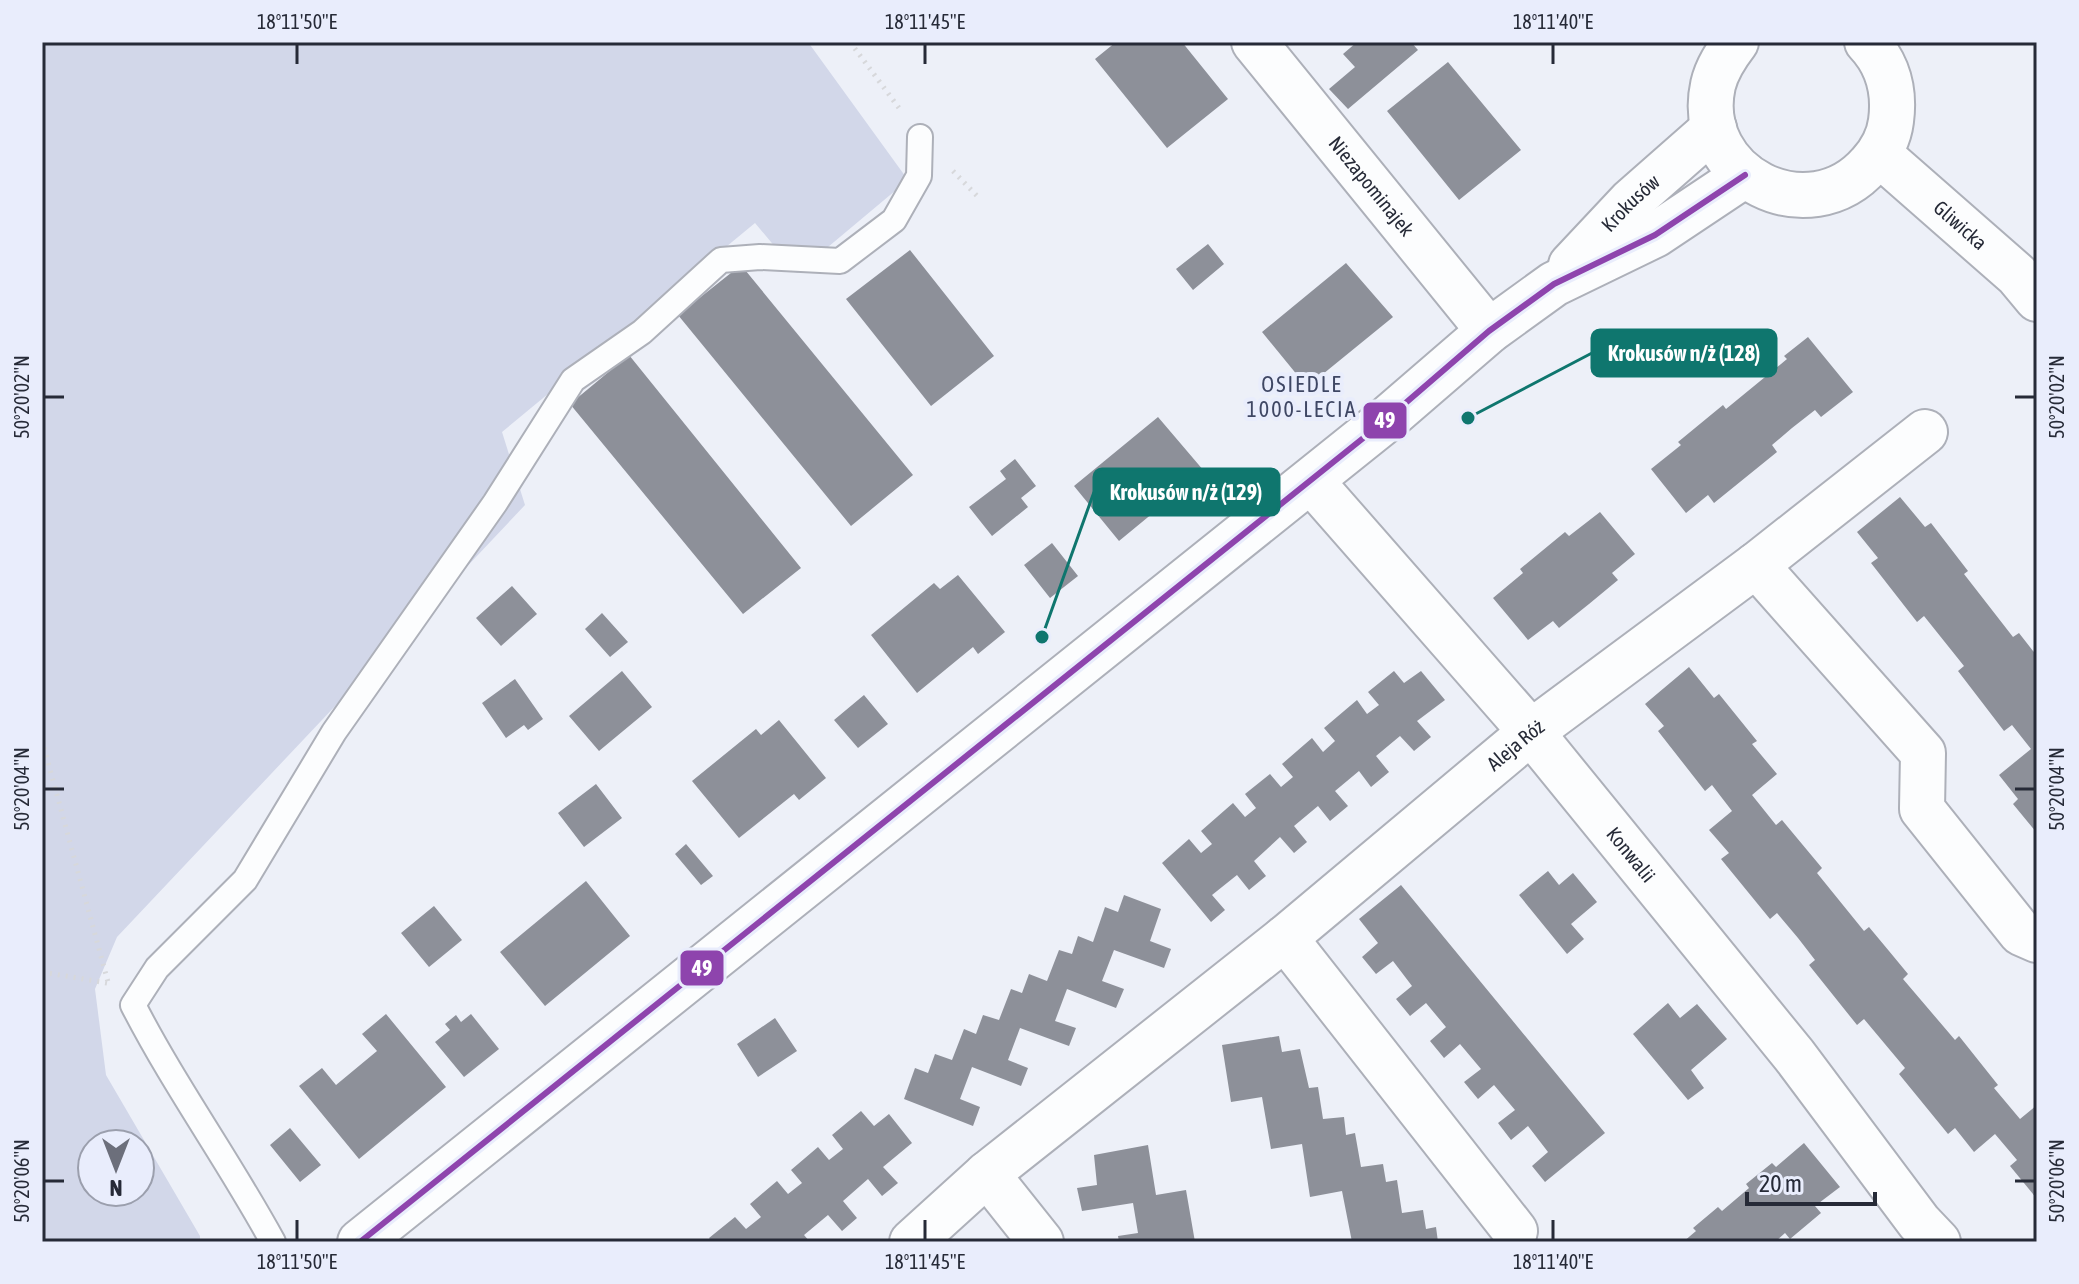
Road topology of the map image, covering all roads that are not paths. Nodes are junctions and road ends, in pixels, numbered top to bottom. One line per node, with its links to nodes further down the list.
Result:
1 (1254, 42): 10 (street, Niezapominajek)
2 (1736, 42): 4 (street)
3 (1867, 42): 6 (street)
4 (1714, 128): 7 (street); 8 (street, Krokusów)
5 (920, 137): 20 (lane)
6 (1879, 154): 7 (street); 9 (street, Gliwicka)
7 (1745, 175): 8 (street, Krokusów)
8 (1554, 284): 10 (street, Krokusów)
9 (2037, 299)
10 (1489, 331): 12 (street, Krokusów)
11 (1925, 432): 13 (street, Aleja Róż)
12 (1311, 481): 14 (street, Konwalii); 21 (street, Krokusów)
13 (1756, 565): 14 (street, Aleja Róż); 16 (street)
14 (1531, 732): 15 (street, Aleja Róż); 19 (street, Konwalii)
15 (1285, 938): 17 (street, Aleja Róż); 18 (street)
16 (2037, 940)
17 (987, 1174): 22 (street, Aleja Róż); 23 (street)
18 (1515, 1231)
19 (1917, 1235)
20 (273, 1242)
21 (360, 1242)
22 (912, 1242)
23 (1041, 1242)

